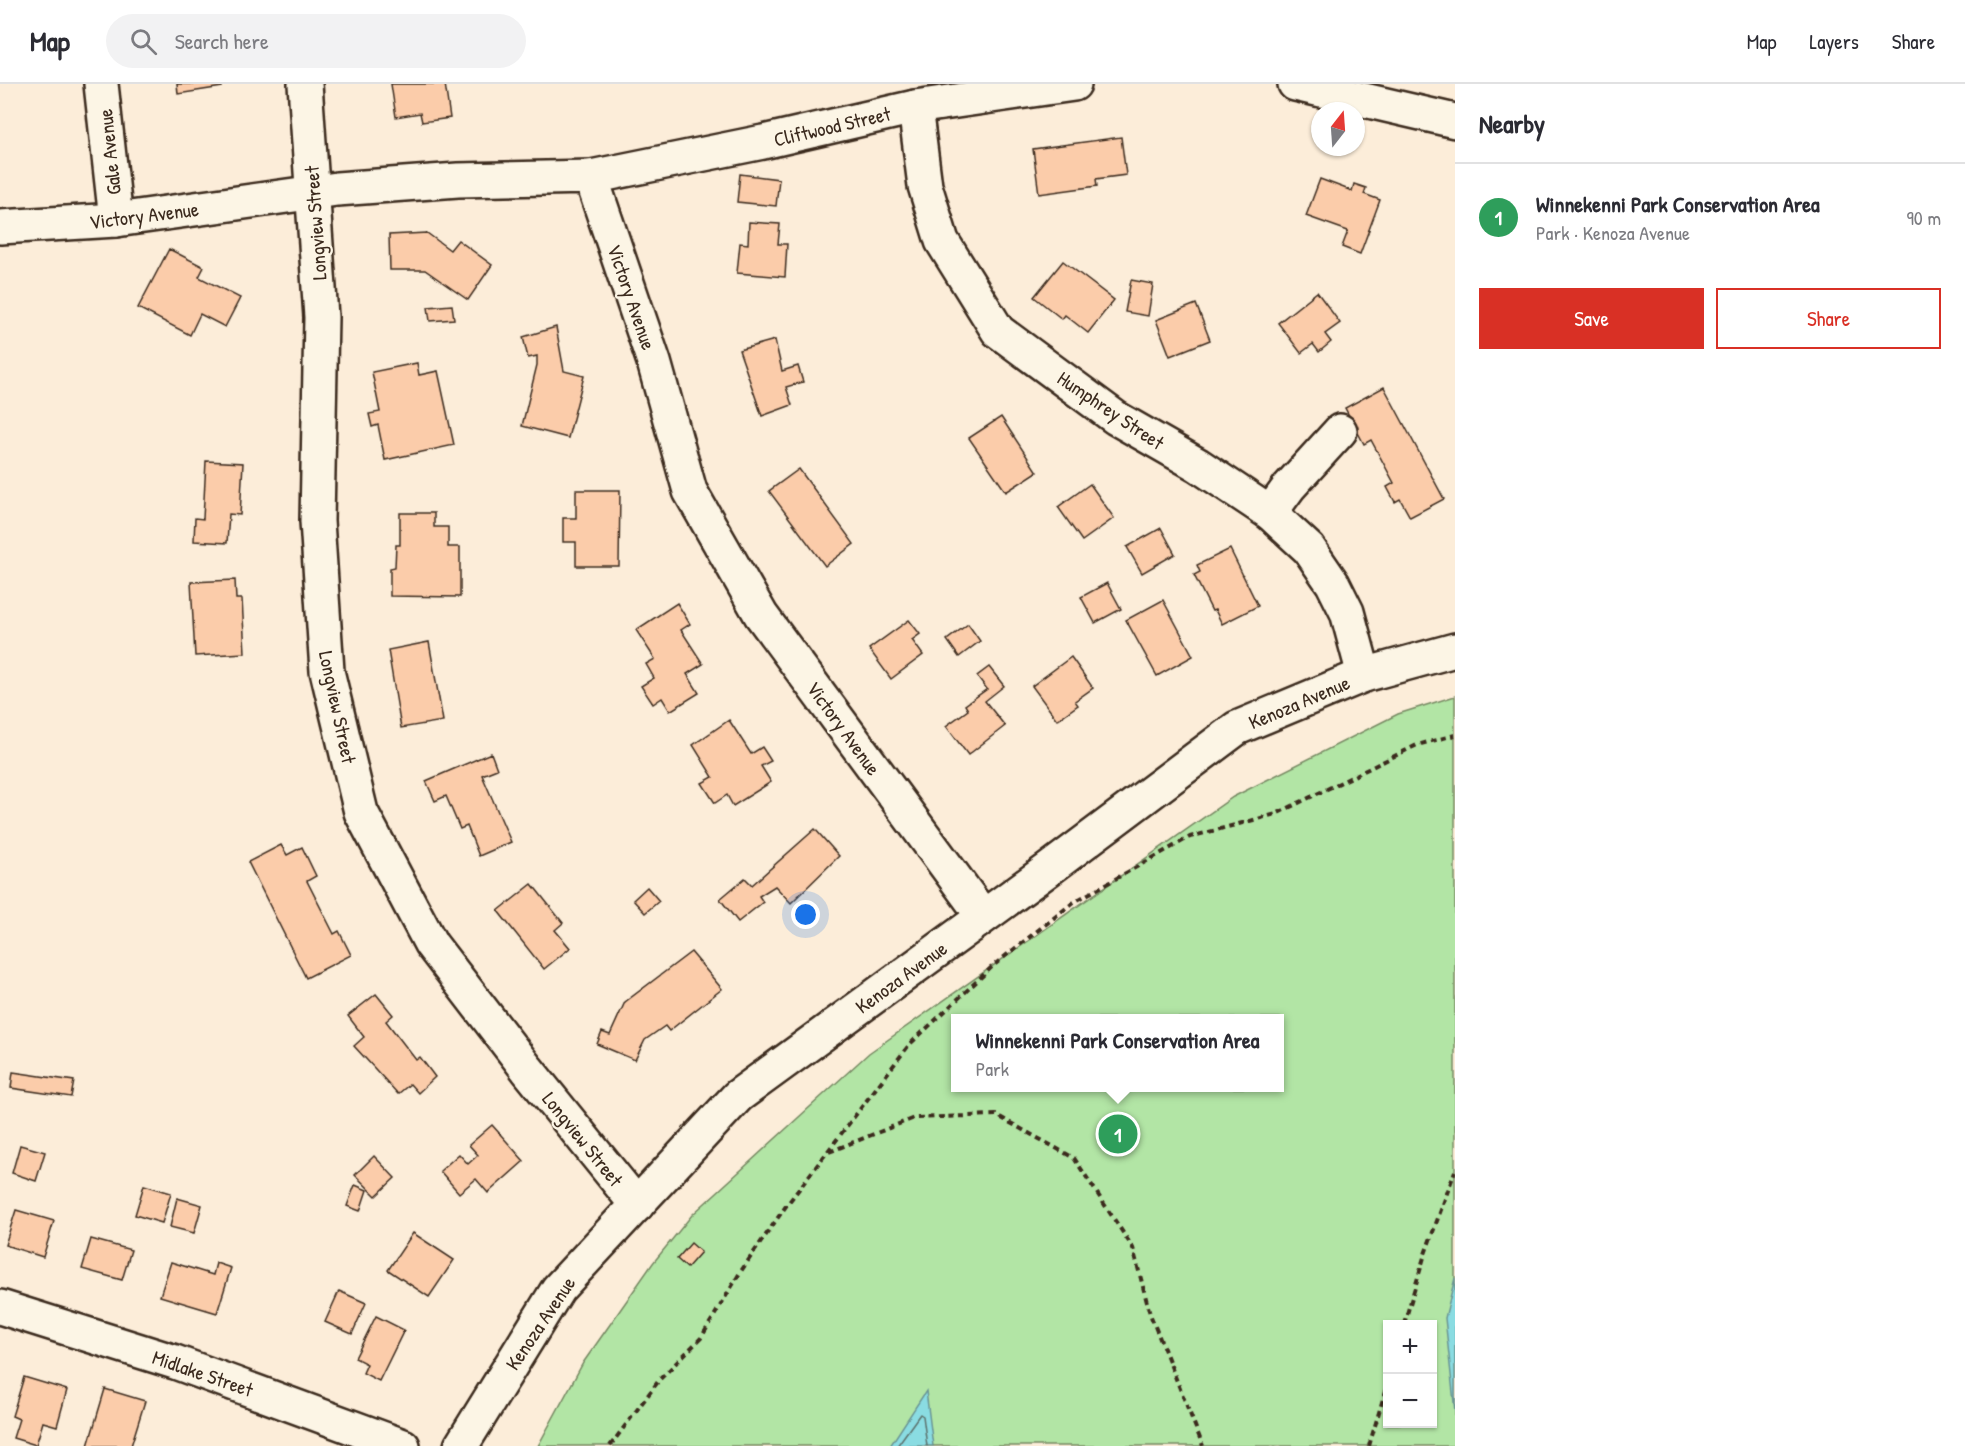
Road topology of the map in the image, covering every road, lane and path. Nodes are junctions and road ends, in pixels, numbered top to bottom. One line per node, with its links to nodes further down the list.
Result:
1 (101, 84): 9 (street, Gale Avenue)
2 (305, 84): 8 (street, Longview Street)
3 (1074, 84): 5 (street, Cliftwood Street)
4 (1295, 84): 6 (street)
5 (915, 107): 7 (street, Cliftwood Street); 12 (street, Humphrey Street)
6 (1455, 121)
7 (591, 177): 8 (street, Victory Avenue); 16 (street, Victory Avenue)
8 (313, 192): 9 (street, Victory Avenue); 19 (street, Longview Street)
9 (116, 220): 10 (street, Victory Avenue)
10 (0, 227)
11 (1340, 431): 12 (street)
12 (1270, 513): 14 (street, Humphrey Street)
13 (1455, 650): 14 (street, Kenoza Avenue)
14 (1364, 675): 16 (street, Kenoza Avenue)
15 (1455, 735): 17 (path)
16 (983, 916): 19 (street, Kenoza Avenue)
17 (828, 1152): 25 (path); 26 (path)
18 (1455, 1171): 21 (path)
19 (637, 1205): 24 (street, Kenoza Avenue)
20 (0, 1307): 23 (street, Midlake Street)
21 (1405, 1320)
22 (1383, 1399): 27 (path)
23 (403, 1446)
24 (460, 1446)
25 (610, 1446)
26 (1203, 1446)
27 (1369, 1446)

